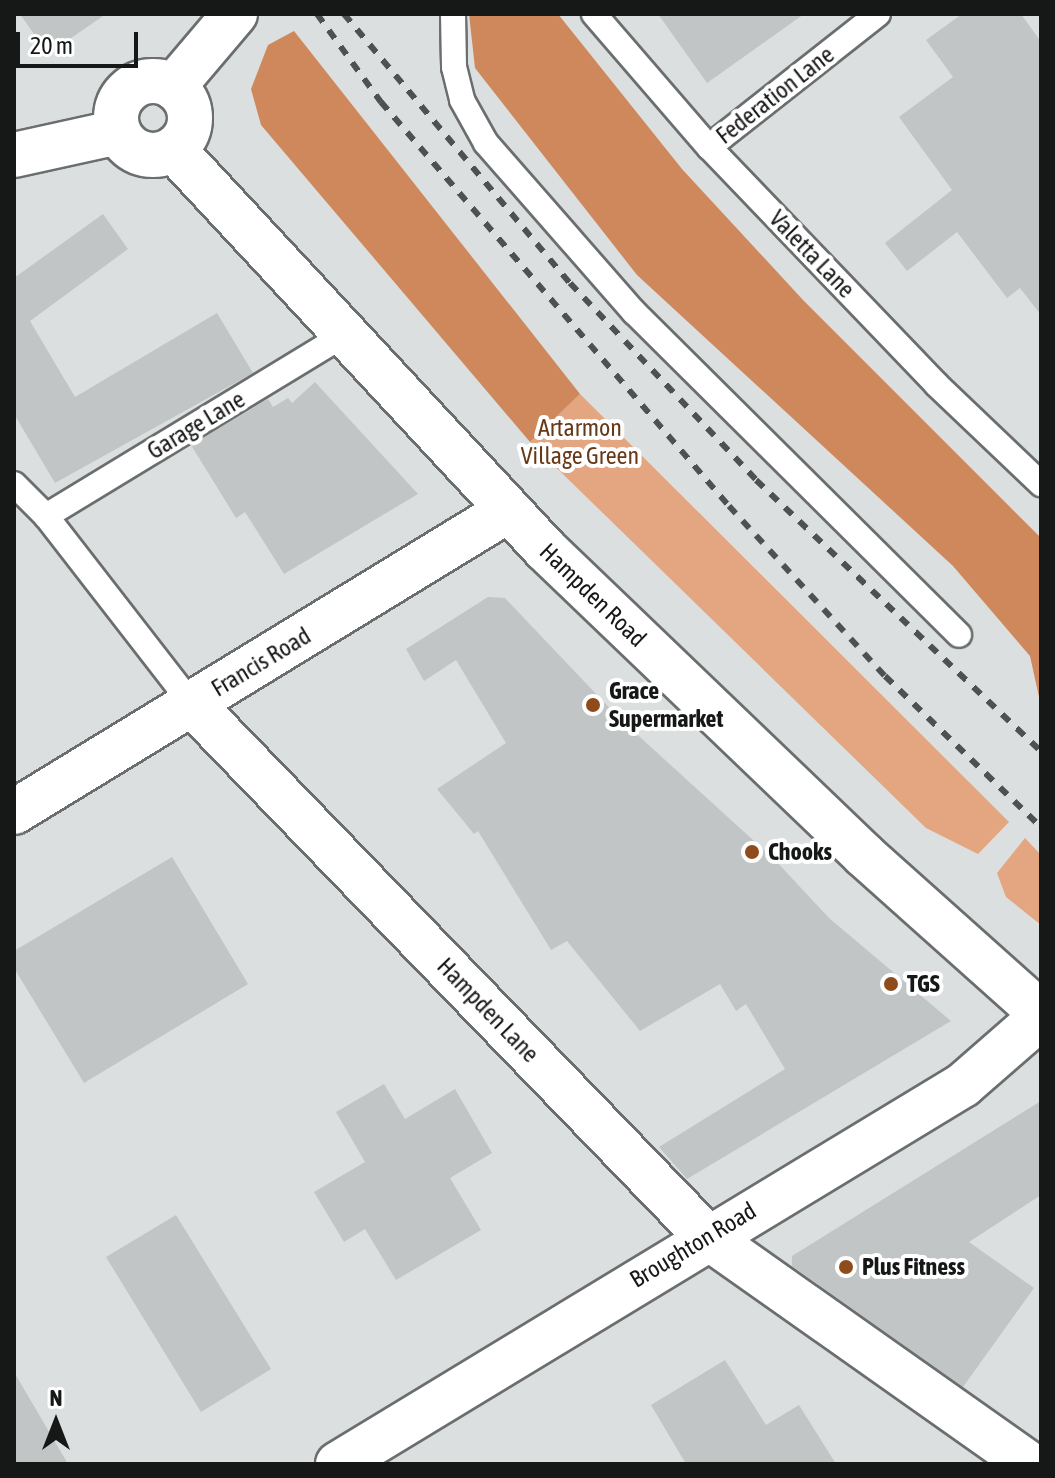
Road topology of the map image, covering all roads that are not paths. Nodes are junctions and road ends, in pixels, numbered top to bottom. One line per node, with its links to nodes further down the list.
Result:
1 (235, 14): 5 (street)
2 (453, 14): 15 (lane)
3 (594, 14): 7 (lane, Valetta Lane)
4 (878, 14): 7 (lane, Federation Lane)
5 (173, 87): 6 (street); 8 (street)
6 (119, 132): 8 (street); 9 (street)
7 (709, 147): 12 (lane, Valetta Lane)
8 (173, 149): 10 (street, Hampden Road)
9 (14, 155)
10 (347, 333): 13 (street, Hampden Road); 14 (lane, Garage Lane)
11 (14, 484): 14 (lane, Hampden Lane)
12 (1041, 484)
13 (507, 511): 16 (street, Francis Road); 18 (street, Hampden Road)
14 (46, 516): 16 (lane, Hampden Lane)
15 (959, 635)
16 (191, 703): 17 (street, Francis Road); 19 (street, Hampden Lane)
17 (14, 812)
18 (1041, 1015): 19 (street, Broughton Road)
19 (706, 1236): 20 (street, Broughton Road); 21 (street, Hampden Lane)
20 (338, 1464)
21 (1029, 1464)

